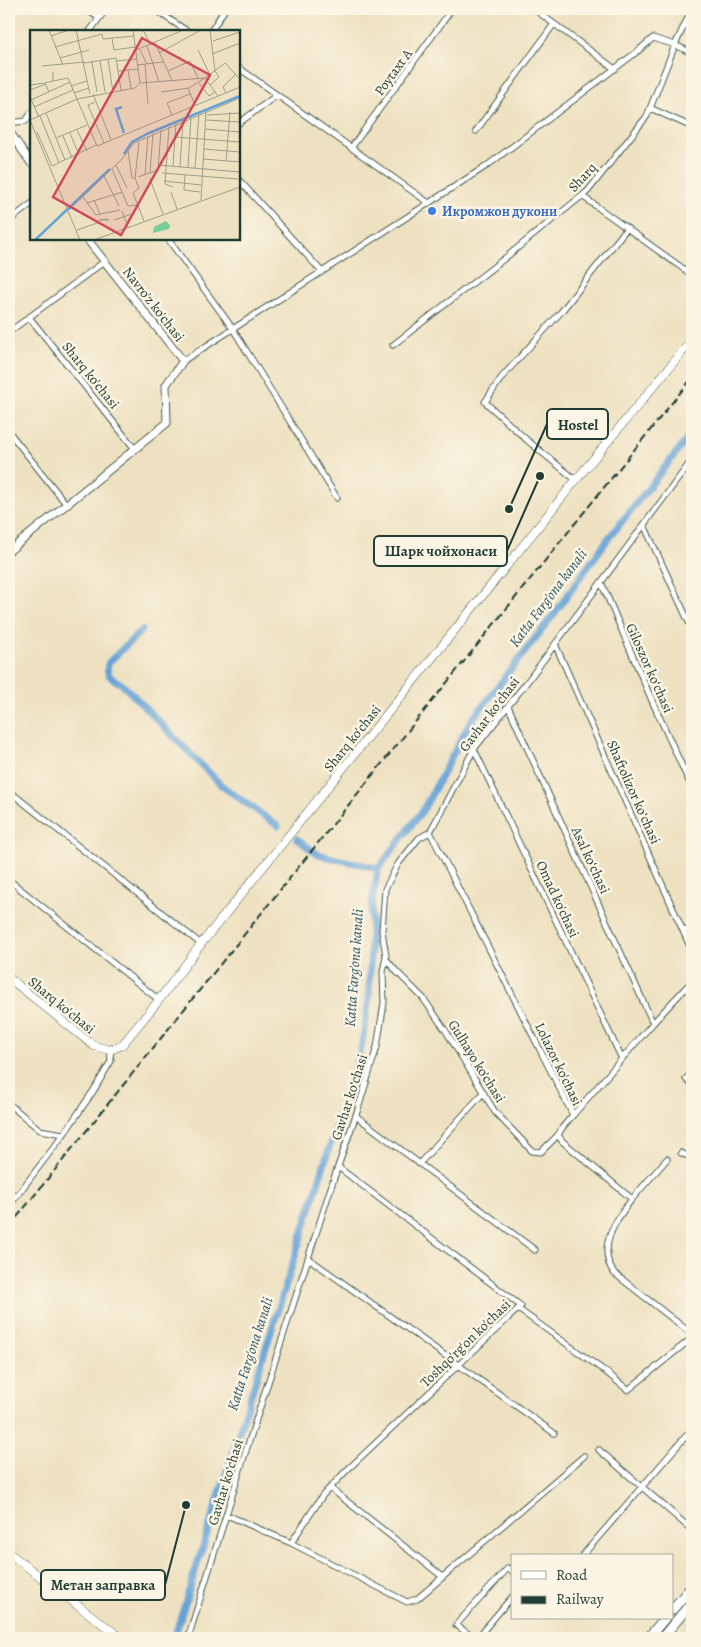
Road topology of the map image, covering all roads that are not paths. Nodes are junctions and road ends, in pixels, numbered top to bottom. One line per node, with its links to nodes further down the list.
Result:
1 (86, 9): 8 (street)
2 (106, 9): 8 (street)
3 (154, 9): 11 (street)
4 (226, 9): 12 (street)
5 (452, 9): 25 (street, Poytaxt A)
6 (534, 9): 9 (street)
7 (692, 9): 13 (street, Sharq)
8 (99, 18): 10 (street)
9 (554, 24): 16 (street); 24 (street)
10 (91, 30)
11 (186, 30)
12 (212, 30)
13 (675, 45): 14 (street); 16 (street); 18 (street, Sharq)
14 (692, 53)
15 (240, 69): 17 (street)
16 (615, 69): 29 (street)
17 (277, 95): 20 (street); 25 (street)
18 (650, 108): 22 (street); 28 (street, Sharq)
19 (30, 115): 21 (street)
20 (240, 122)
21 (9, 123)
22 (692, 127)
23 (9, 131): 26 (street)
24 (476, 131)
25 (351, 148): 29 (street)
26 (30, 162)
27 (240, 181): 36 (street)
28 (582, 196): 32 (street); 42 (street, Sharq)
29 (429, 203): 36 (street)
30 (30, 205): 31 (street)
31 (9, 221)
32 (627, 228): 37 (street); 49 (street)
33 (88, 240): 35 (street, Navro'z ko'chasi)
34 (169, 240): 39 (street)
35 (105, 261): 38 (street); 43 (street, Navro'z ko'chasi)
36 (322, 272): 39 (street)
37 (692, 275)
38 (29, 317): 40 (street); 45 (street, Sharq ko'chasi)
39 (232, 330): 43 (street); 50 (street)
40 (9, 332)
41 (692, 340): 49 (main road, Sharq ko'chasi)
42 (393, 345)
43 (183, 361): 45 (street)
44 (9, 432): 51 (street)
45 (134, 449): 51 (street)
46 (692, 460): 47 (street, Gavhar koʻchasi)
47 (686, 468): 48 (street); 52 (street, Gavhar koʻchasi)
48 (692, 479)
49 (576, 480): 65 (main road, Sharq ko'chasi)
50 (337, 498)
51 (67, 505): 53 (street)
52 (644, 525): 54 (street, Gavhar koʻchasi); 55 (street)
53 (9, 551)
54 (600, 582): 56 (street, Gavhar koʻchasi); 59 (street, Giloszor koʻchasi)
55 (692, 629)
56 (555, 644): 57 (street, Gavhar koʻchasi); 64 (street, Shaftolizor koʻchasi)
57 (508, 706): 58 (street, Gavhar koʻchasi); 71 (street, Asal koʻchasi)
58 (474, 749): 61 (street, Gavhar koʻchasi); 73 (street, Omad ko'chasi)
59 (692, 788)
60 (9, 791): 65 (street)
61 (430, 832): 67 (street, Gavhar koʻchasi); 78 (street, Lolazor ko'chasi)
62 (9, 880): 70 (street)
63 (692, 928): 64 (street)
64 (684, 931): 66 (street, Shaftolizor koʻchasi)
65 (201, 944): 70 (main road, Sharq ko'chasi)
66 (692, 951)
67 (386, 956): 76 (street, Gulhayo ko'chasi); 79 (street, Gavhar koʻchasi)
68 (9, 978): 72 (main road, Sharq ko'chasi)
69 (692, 981): 71 (street)
70 (159, 1000): 72 (main road, Sharq ko'chasi)
71 (653, 1023): 73 (street)
72 (110, 1050): 80 (street)
73 (622, 1059): 78 (street)
74 (692, 1072): 75 (street)
75 (692, 1085)
76 (483, 1093): 81 (street, Gulhayo ko'chasi); 85 (street)
77 (9, 1104): 80 (street)
78 (573, 1115): 81 (street, Lolazor ko'chasi)
79 (356, 1116): 85 (street); 86 (street, Gavhar koʻchasi)
80 (64, 1134): 88 (street)
81 (558, 1135): 89 (street)
82 (680, 1153): 83 (street)
83 (692, 1158)
84 (667, 1159): 89 (street)
85 (419, 1164): 91 (street)
86 (338, 1167): 92 (street, Gavhar koʻchasi); 93 (street, Toshqo'rg'on ko'chasi)
87 (9, 1192): 88 (street)
88 (16, 1197): 90 (street)
89 (632, 1199): 94 (street)
90 (9, 1206)
91 (535, 1250)
92 (308, 1258): 95 (street); 102 (street, Gavhar koʻchasi)
93 (518, 1309): 94 (street); 95 (street, Toshqo'rg'on ko'chasi)
94 (692, 1336)
95 (458, 1365): 97 (street); 101 (street, Toshqo'rg'on ko'chasi)
96 (692, 1429): 100 (street)
97 (554, 1433)
98 (599, 1450): 100 (street)
99 (584, 1456): 108 (street)
100 (642, 1487): 103 (street); 106 (street)
101 (330, 1488): 104 (street, Toshqo'rg'on ko'chasi); 108 (street)
102 (226, 1515): 104 (street); 115 (street, Gavhar koʻchasi)
103 (692, 1530)
104 (291, 1543): 108 (street)
105 (9, 1553): 114 (main road)
106 (584, 1554)
107 (511, 1570): 116 (street)
108 (443, 1577)
109 (692, 1586): 112 (highway)
110 (511, 1597): 116 (street)
111 (692, 1602): 118 (highway)
112 (674, 1608)
113 (663, 1620): 117 (highway)
114 (121, 1638)
115 (188, 1638)
116 (472, 1638)
117 (648, 1638)
118 (662, 1638)

